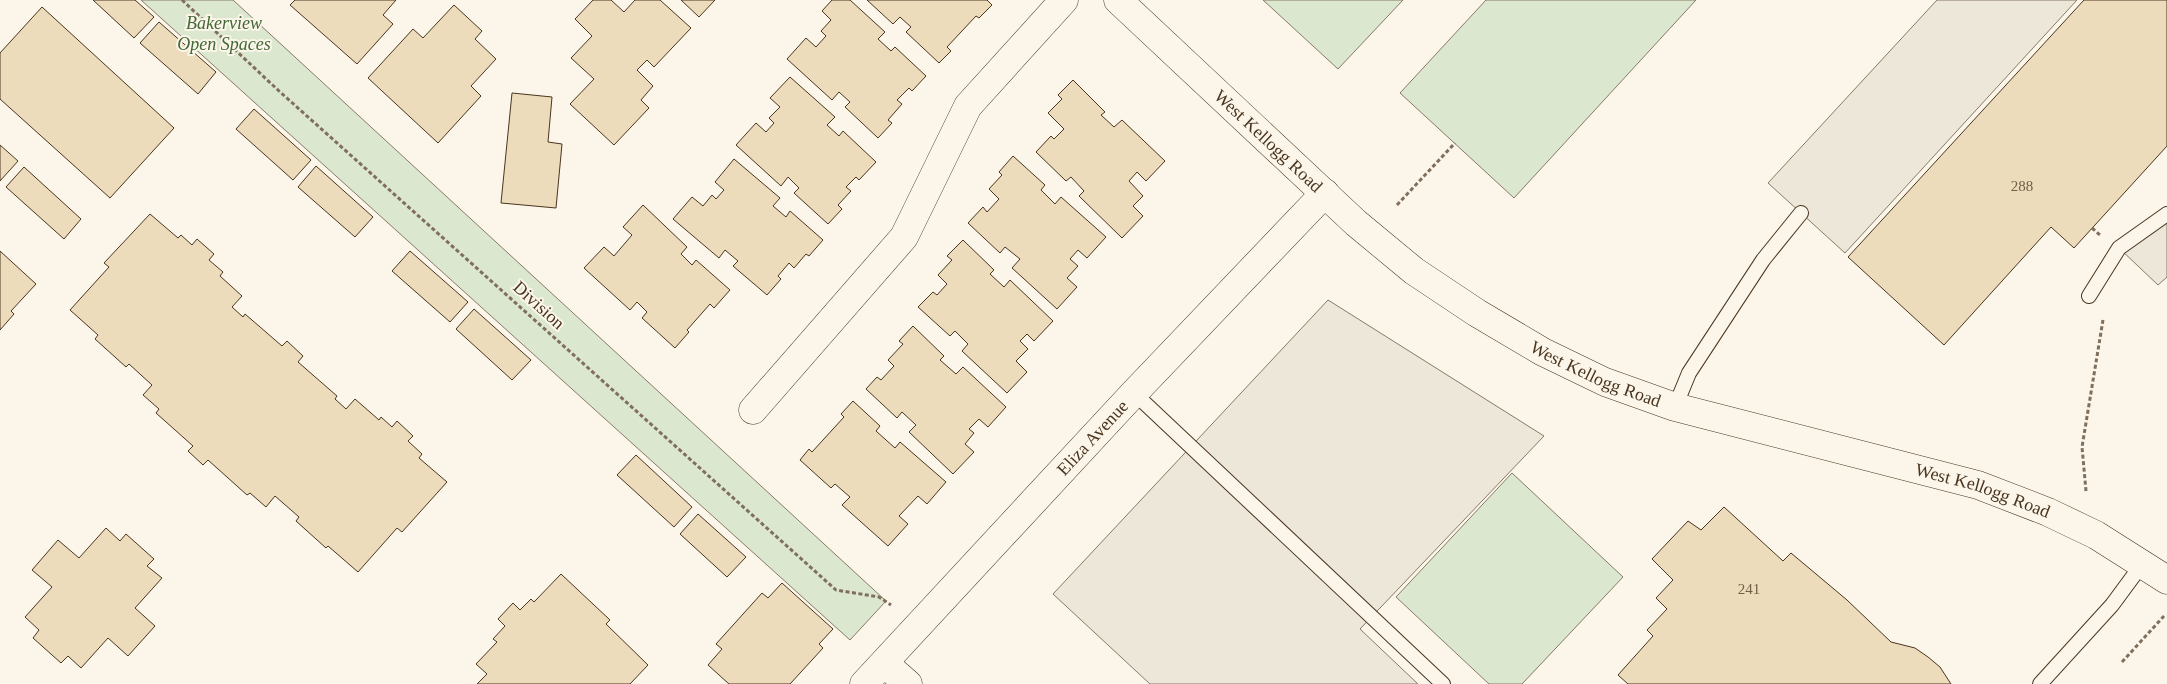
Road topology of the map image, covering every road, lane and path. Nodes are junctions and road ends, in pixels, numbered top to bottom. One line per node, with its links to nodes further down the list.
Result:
1 (182, 0): 19 (path, Division)
2 (1064, 0): 15 (street)
3 (1118, 0): 5 (street, West Kellogg Road)
4 (1455, 143): 6 (path)
5 (1325, 193): 13 (street, Eliza Avenue); 14 (street, West Kellogg Road)
6 (1397, 206)
7 (1801, 213): 14 (lane)
8 (2167, 214): 11 (lane)
9 (2092, 228): 10 (path)
10 (2102, 237)
11 (2089, 296)
12 (2103, 320): 16 (path)
13 (1134, 394): 21 (street, Eliza Avenue); 25 (lane)
14 (1675, 407): 17 (street, West Kellogg Road)
15 (753, 410)
16 (2086, 490)
17 (2143, 563): 18 (street, West Kellogg Road); 26 (lane)
18 (2167, 580)
19 (891, 605)
20 (2164, 616): 22 (path)
21 (884, 662): 23 (street, Eliza Avenue); 24 (street)
22 (2122, 662)
23 (864, 684)
24 (908, 684)
25 (1442, 684)
26 (2040, 684)

